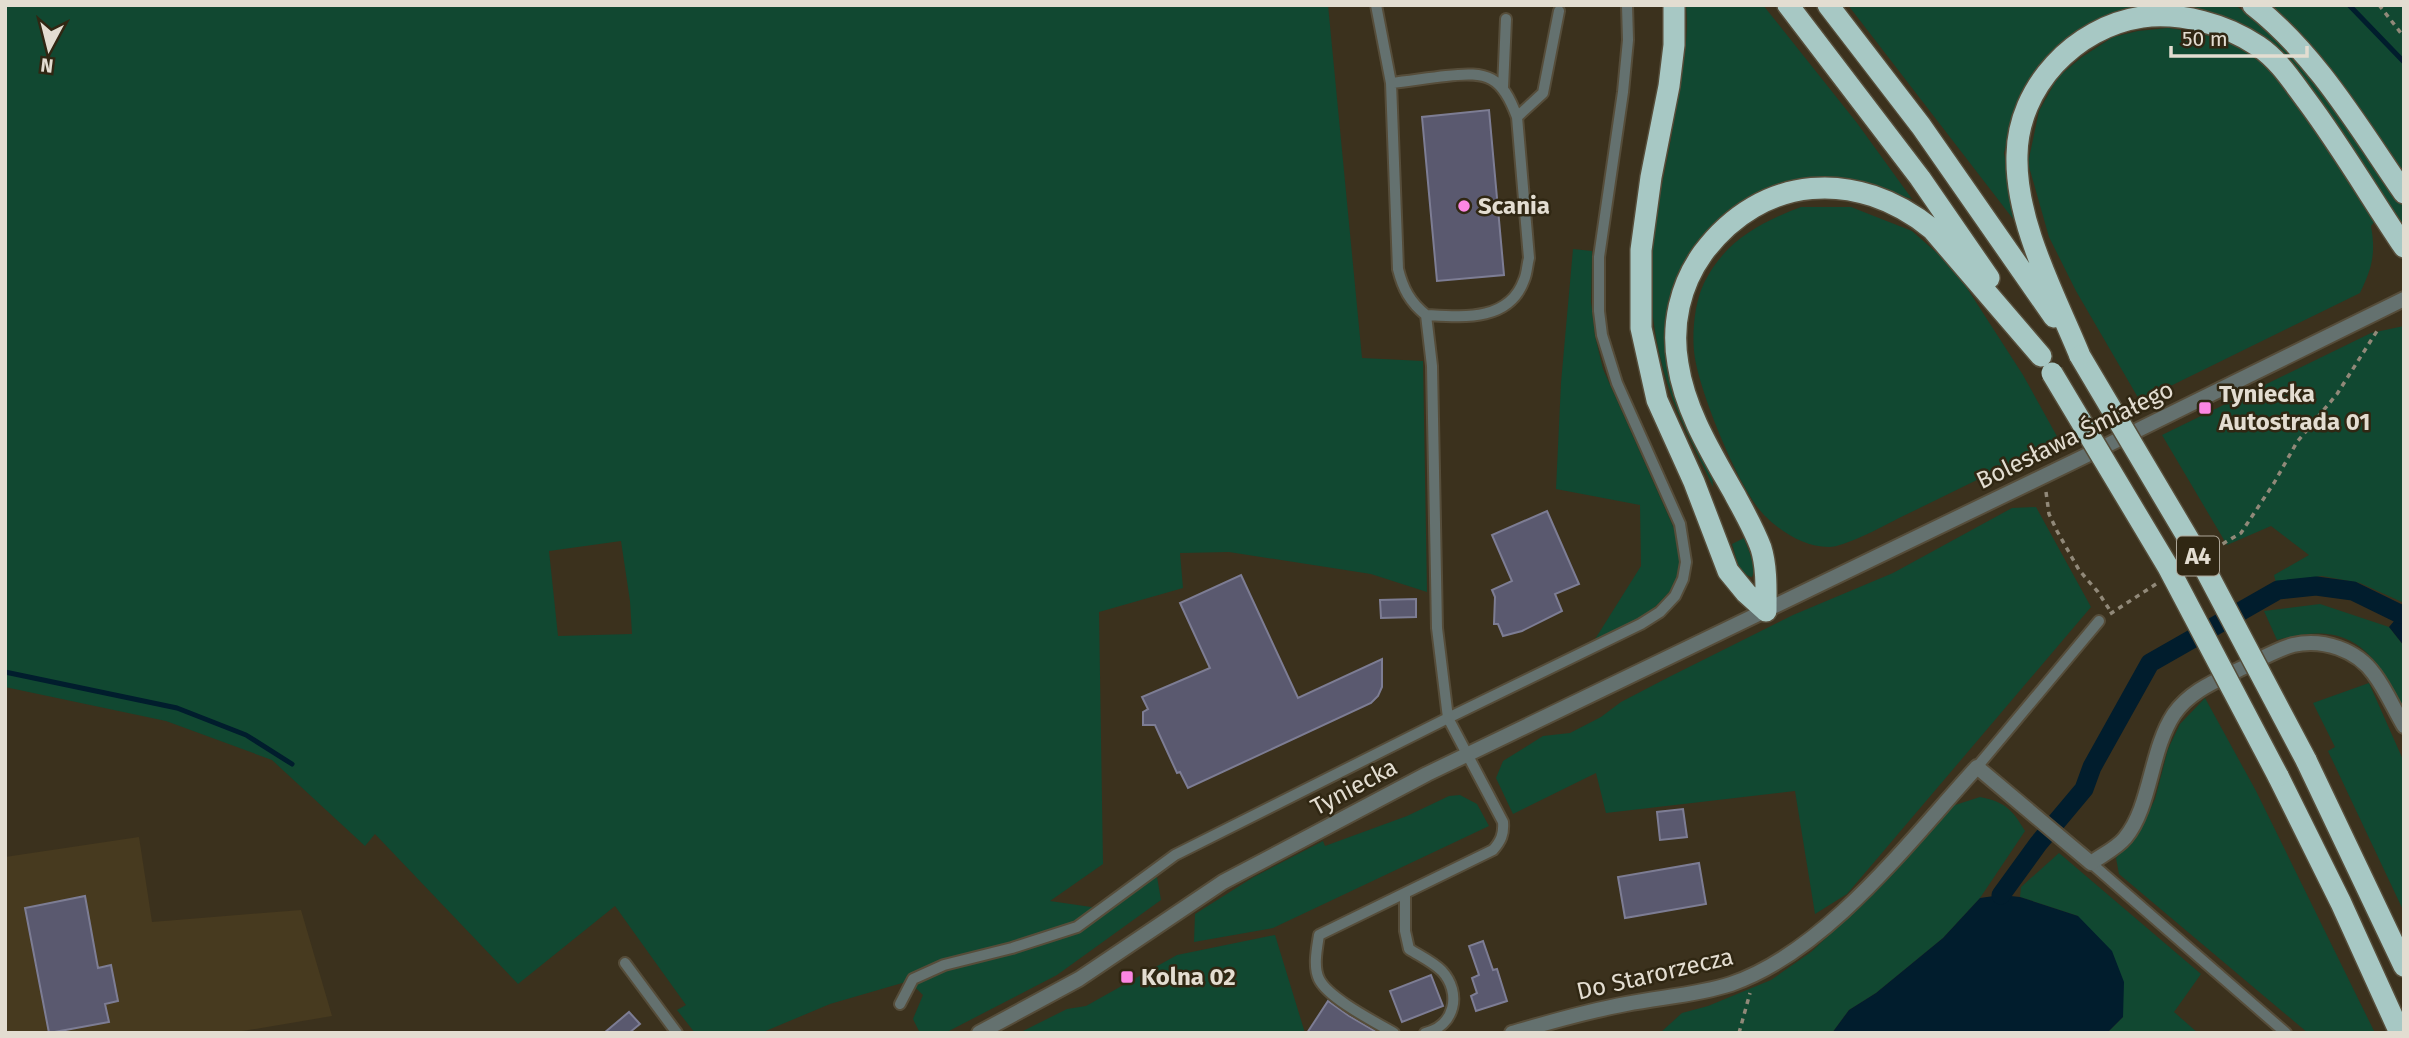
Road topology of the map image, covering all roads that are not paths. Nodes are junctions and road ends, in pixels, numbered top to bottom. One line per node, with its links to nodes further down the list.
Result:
1 (1376, 5): 9 (lane)
2 (1627, 5): 20 (lane)
3 (1674, 5): 18 (highway)
4 (1788, 5): 17 (highway, A4)
5 (1828, 5): 16 (highway, A4)
6 (2253, 5): 12 (highway)
7 (1559, 11): 11 (lane)
8 (1506, 19): 10 (lane)
9 (1391, 83): 10 (lane); 15 (lane)
10 (1503, 88): 11 (lane)
11 (1517, 117): 15 (lane)
12 (2404, 193)
13 (2404, 247): 16 (highway)
14 (2404, 299): 18 (street, Bolesława Śmiałego)
15 (1426, 315): 20 (lane)
16 (2080, 356): 27 (highway, A4, bridge)
17 (2046, 365): 18 (highway); 36 (highway, A4, bridge)
18 (1766, 611): 22 (street, Tyniecka)
19 (2099, 621): 23 (lane)
20 (1448, 718): 22 (lane); 28 (lane)
21 (2404, 726): 24 (street)
22 (1467, 754): 25 (lane); 32 (street, Tyniecka)
23 (1977, 766): 24 (street); 34 (street, Do Starorzecza)
24 (2091, 863): 29 (lane)
25 (1405, 893): 30 (lane); 33 (lane)
26 (625, 963): 31 (lane)
27 (2404, 966)
28 (900, 1004)
29 (2274, 1027): 35 (lane)
30 (1431, 1032)
31 (677, 1033)
32 (979, 1033)
33 (1394, 1033)
34 (1512, 1033)
35 (2286, 1033)
36 (2400, 1033)

